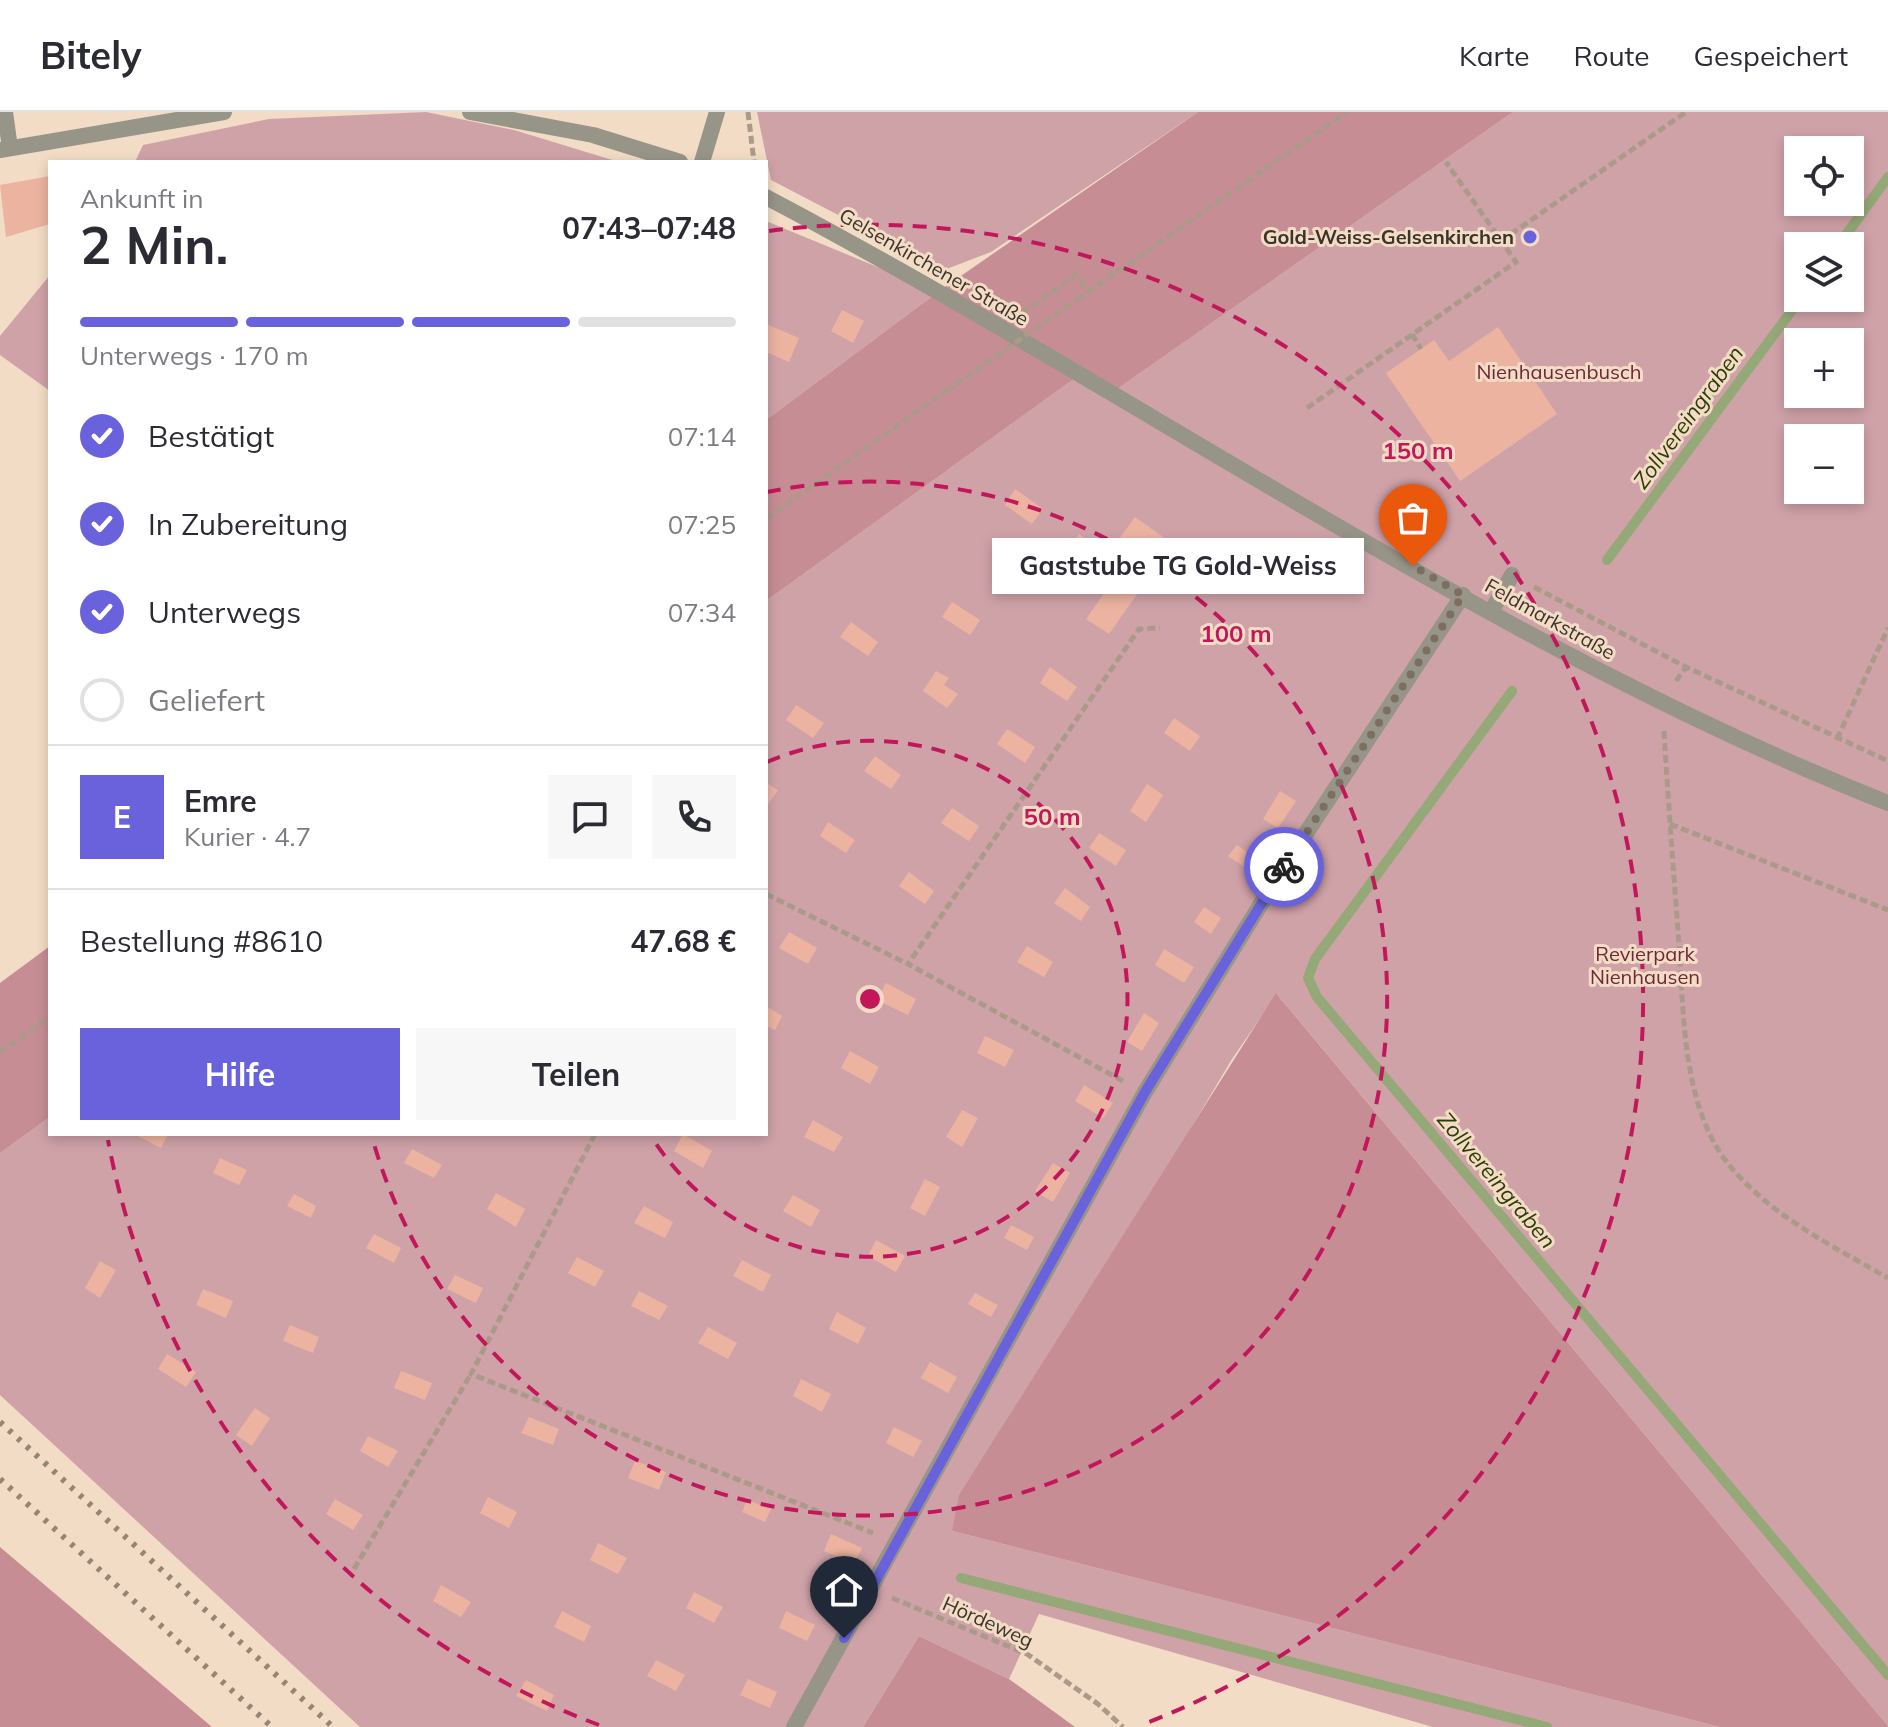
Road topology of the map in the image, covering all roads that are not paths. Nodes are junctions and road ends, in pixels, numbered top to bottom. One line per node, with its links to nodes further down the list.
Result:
1 (5, 112): 5 (street)
2 (224, 112): 5 (street)
3 (470, 112): 6 (street)
4 (717, 112): 7 (street)
5 (5, 149)
6 (674, 160)
7 (703, 160)
8 (768, 198): 9 (street, Gelsenkirchener Straße)
9 (1081, 376): 11 (street, Feldmarkstraße)
10 (1512, 575): 12 (street)
11 (1463, 595): 12 (street, Feldmarkstraße); 14 (street)
12 (1492, 610): 13 (street, Feldmarkstraße)
13 (1888, 803)
14 (794, 1727)

